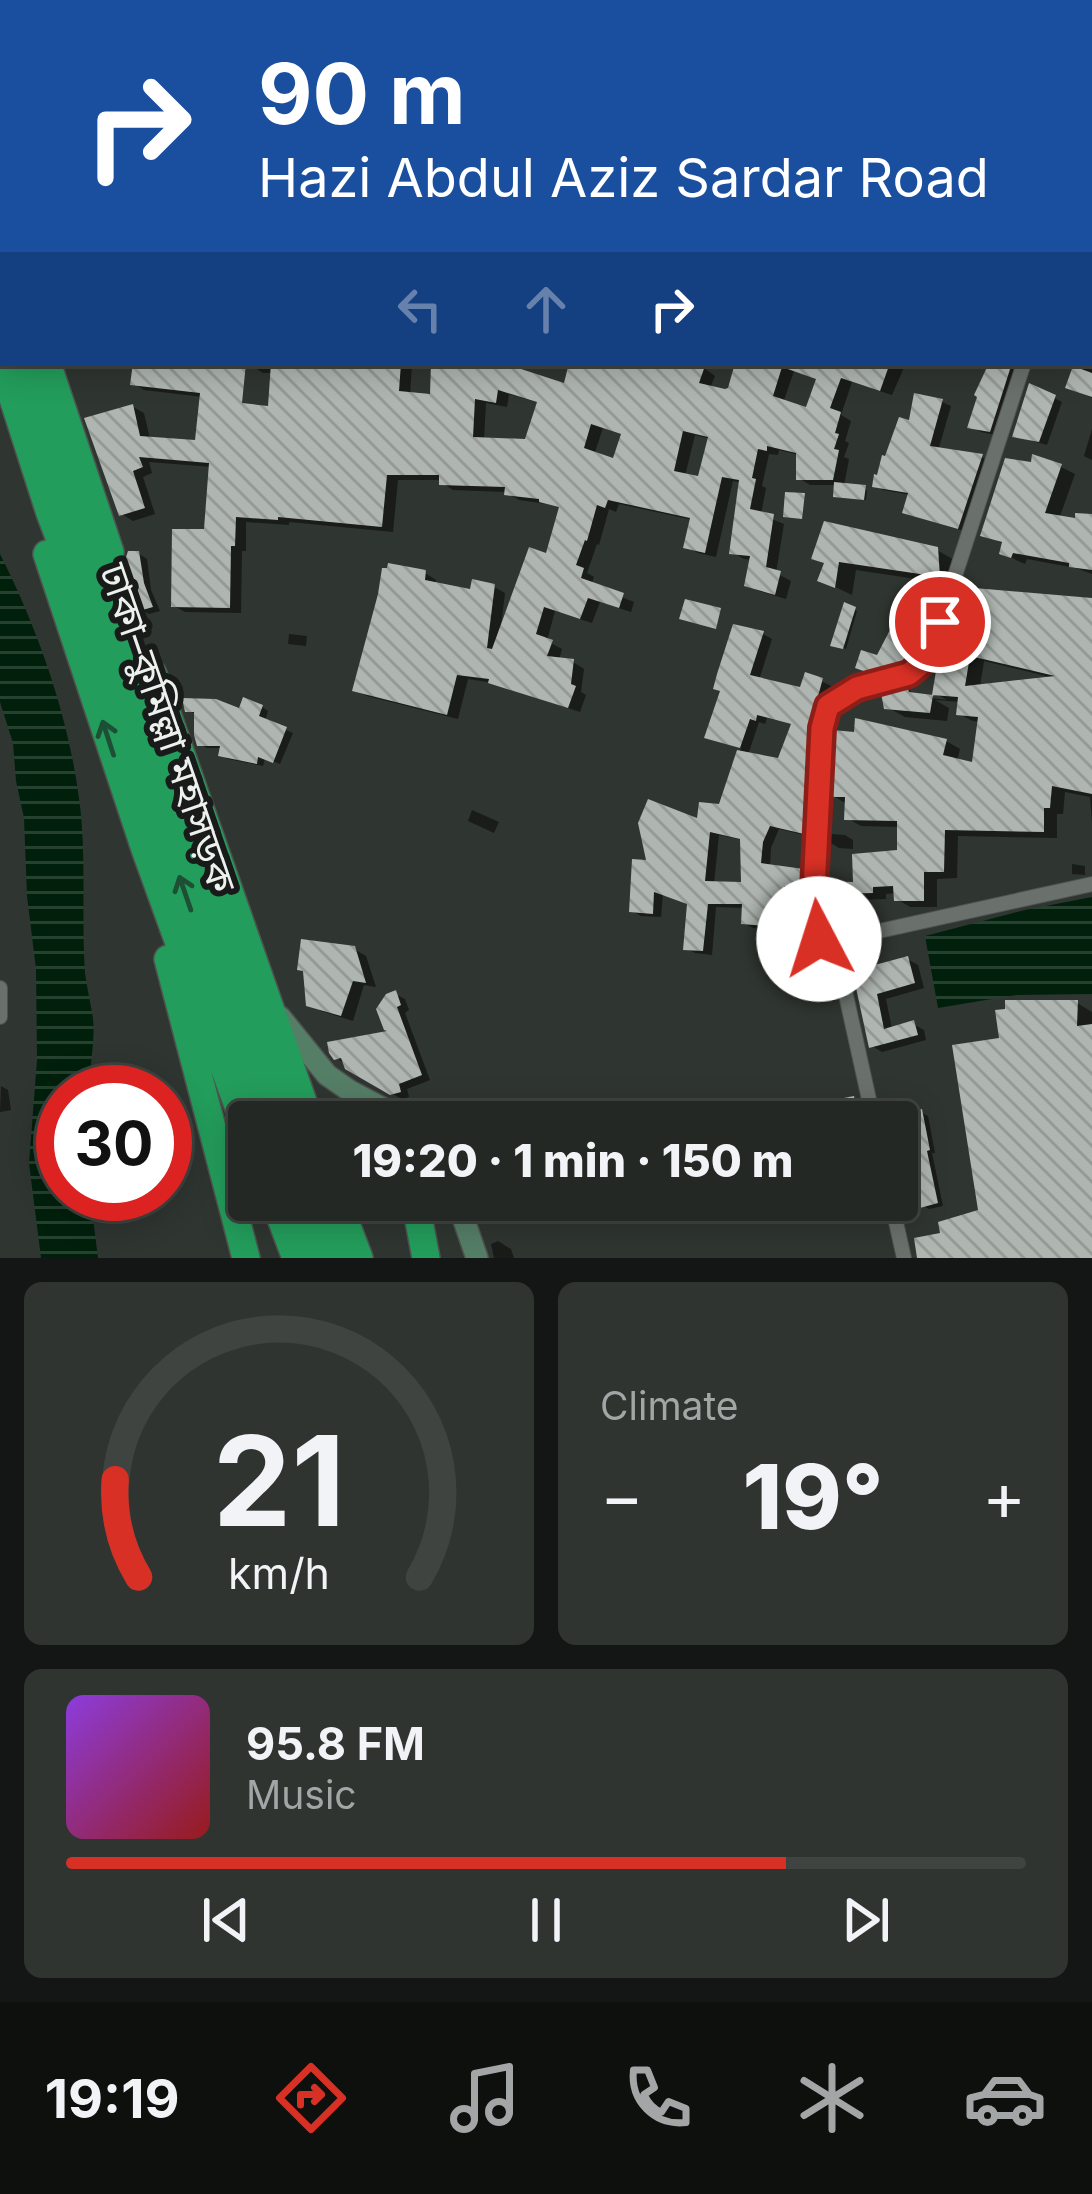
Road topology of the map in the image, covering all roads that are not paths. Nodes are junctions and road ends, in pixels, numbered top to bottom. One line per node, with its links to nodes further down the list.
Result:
1 (3, 366): 13 (highway, ঢাকা–কুমিল্লা মহাসড়ক, one-way to 1)
2 (25, 366): 14 (highway, ঢাকা–কুমিল্লা মহাসড়ক)
3 (48, 366): 10 (highway)
4 (1023, 366): 8 (street)
5 (0, 413): 6 (highway, one-way to 5)
6 (145, 849): 12 (highway); 25 (highway)
7 (1092, 884): 8 (street)
8 (826, 940): 17 (street)
9 (0, 988): 11 (street)
10 (272, 1007): 15 (highway); 16 (street)
11 (0, 1017)
12 (236, 1101)
13 (258, 1101)
14 (284, 1101)
15 (303, 1101)
16 (369, 1101)
17 (868, 1101)
18 (282, 1221): 26 (highway)
19 (302, 1221): 27 (highway)
20 (325, 1221): 28 (highway)
21 (345, 1221): 29 (highway)
22 (419, 1221): 30 (highway)
23 (464, 1221): 31 (street)
24 (896, 1221): 32 (street)
25 (246, 1258)
26 (296, 1258)
27 (316, 1258)
28 (338, 1258)
29 (359, 1258)
30 (427, 1258)
31 (477, 1258)
32 (904, 1258)

